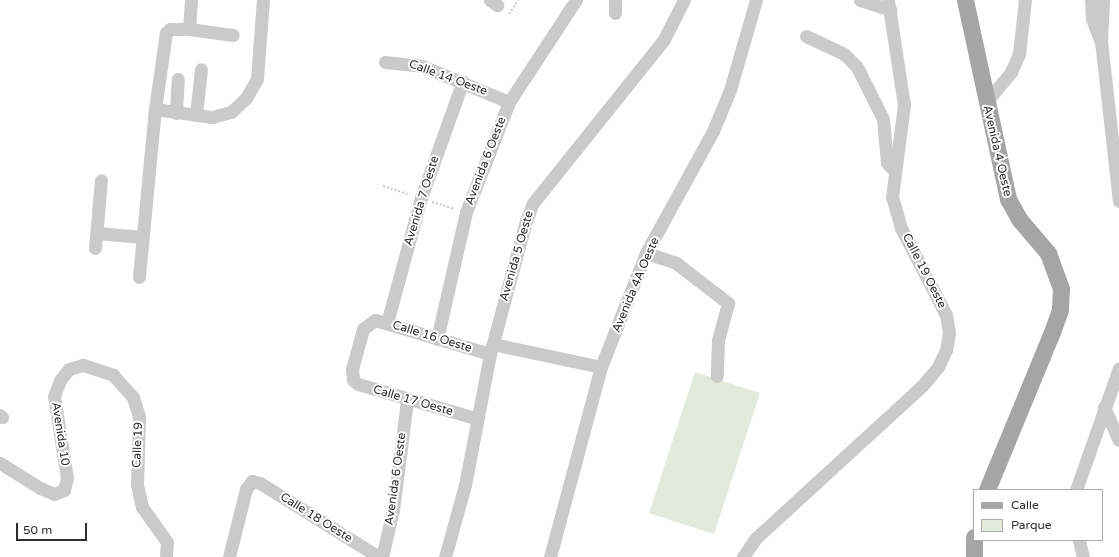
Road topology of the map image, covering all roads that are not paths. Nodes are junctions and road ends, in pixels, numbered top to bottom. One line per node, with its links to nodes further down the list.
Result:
1 (191, 0): 14 (street)
2 (263, 0): 27 (street)
3 (576, 0): 23 (street, Avenida 6 Oeste)
4 (615, 0): 13 (street)
5 (684, 0): 38 (street, Avenida 5 Oeste)
6 (756, 0): 34 (street, Avenida 4A Oeste)
7 (860, 0): 12 (street)
8 (965, 0): 24 (main road, Avenida 4 Oeste)
9 (1025, 0): 24 (street)
10 (1091, 0): 17 (street)
11 (1103, 0): 17 (street)
12 (889, 5): 28 (street, Calle 19 Oeste)
13 (615, 13)
14 (189, 29): 15 (street); 25 (street)
15 (233, 35)
16 (806, 36): 28 (street)
17 (1101, 41): 22 (street)
18 (385, 62): 21 (street, Calle 14 Oeste)
19 (201, 69): 27 (street)
20 (178, 79): 26 (street)
21 (462, 81): 23 (street, Calle 14 Oeste); 36 (street, Avenida 7 Oeste)
22 (1113, 97): 30 (street)
23 (508, 102): 37 (street, Avenida 6 Oeste)
24 (986, 102): 48 (main road, Avenida 4 Oeste)
25 (155, 109): 26 (street); 32 (street)
26 (176, 113): 27 (street)
27 (196, 115)
28 (893, 169): 57 (street, Calle 19 Oeste)
29 (101, 180): 31 (street)
30 (1119, 201)
31 (96, 233): 32 (street); 33 (street)
32 (142, 237): 35 (street)
33 (95, 248)
34 (646, 253): 39 (street, Avenida 4A Oeste); 41 (street)
35 (139, 277)
36 (381, 322): 37 (street, Calle 16 Oeste); 43 (street, Calle 17 Oeste)
37 (437, 339): 38 (street, Calle 16 Oeste)
38 (492, 349): 39 (street, Calle 16 Oeste); 45 (street, Avenida 5 Oeste)
39 (601, 367): 56 (street, Avenida 4A Oeste)
40 (1119, 368): 44 (street)
41 (717, 376)
42 (60, 380): 47 (street, Avenida 10); 52 (street, Calle 19)
43 (407, 401): 45 (street, Calle 17 Oeste); 55 (street, Avenida 6 Oeste)
44 (1104, 407): 46 (street); 49 (street)
45 (476, 418): 53 (street, Avenida 5 Oeste)
46 (1119, 440)
47 (0, 463)
48 (987, 489)
49 (1076, 489)
50 (974, 541): 58 (main road)
51 (1079, 541): 59 (street)
52 (167, 554)
53 (448, 556)
54 (229, 557): 55 (street, Calle 18 Oeste)
55 (380, 557)
56 (550, 557)
57 (743, 557)
58 (974, 557)
59 (1083, 557)

